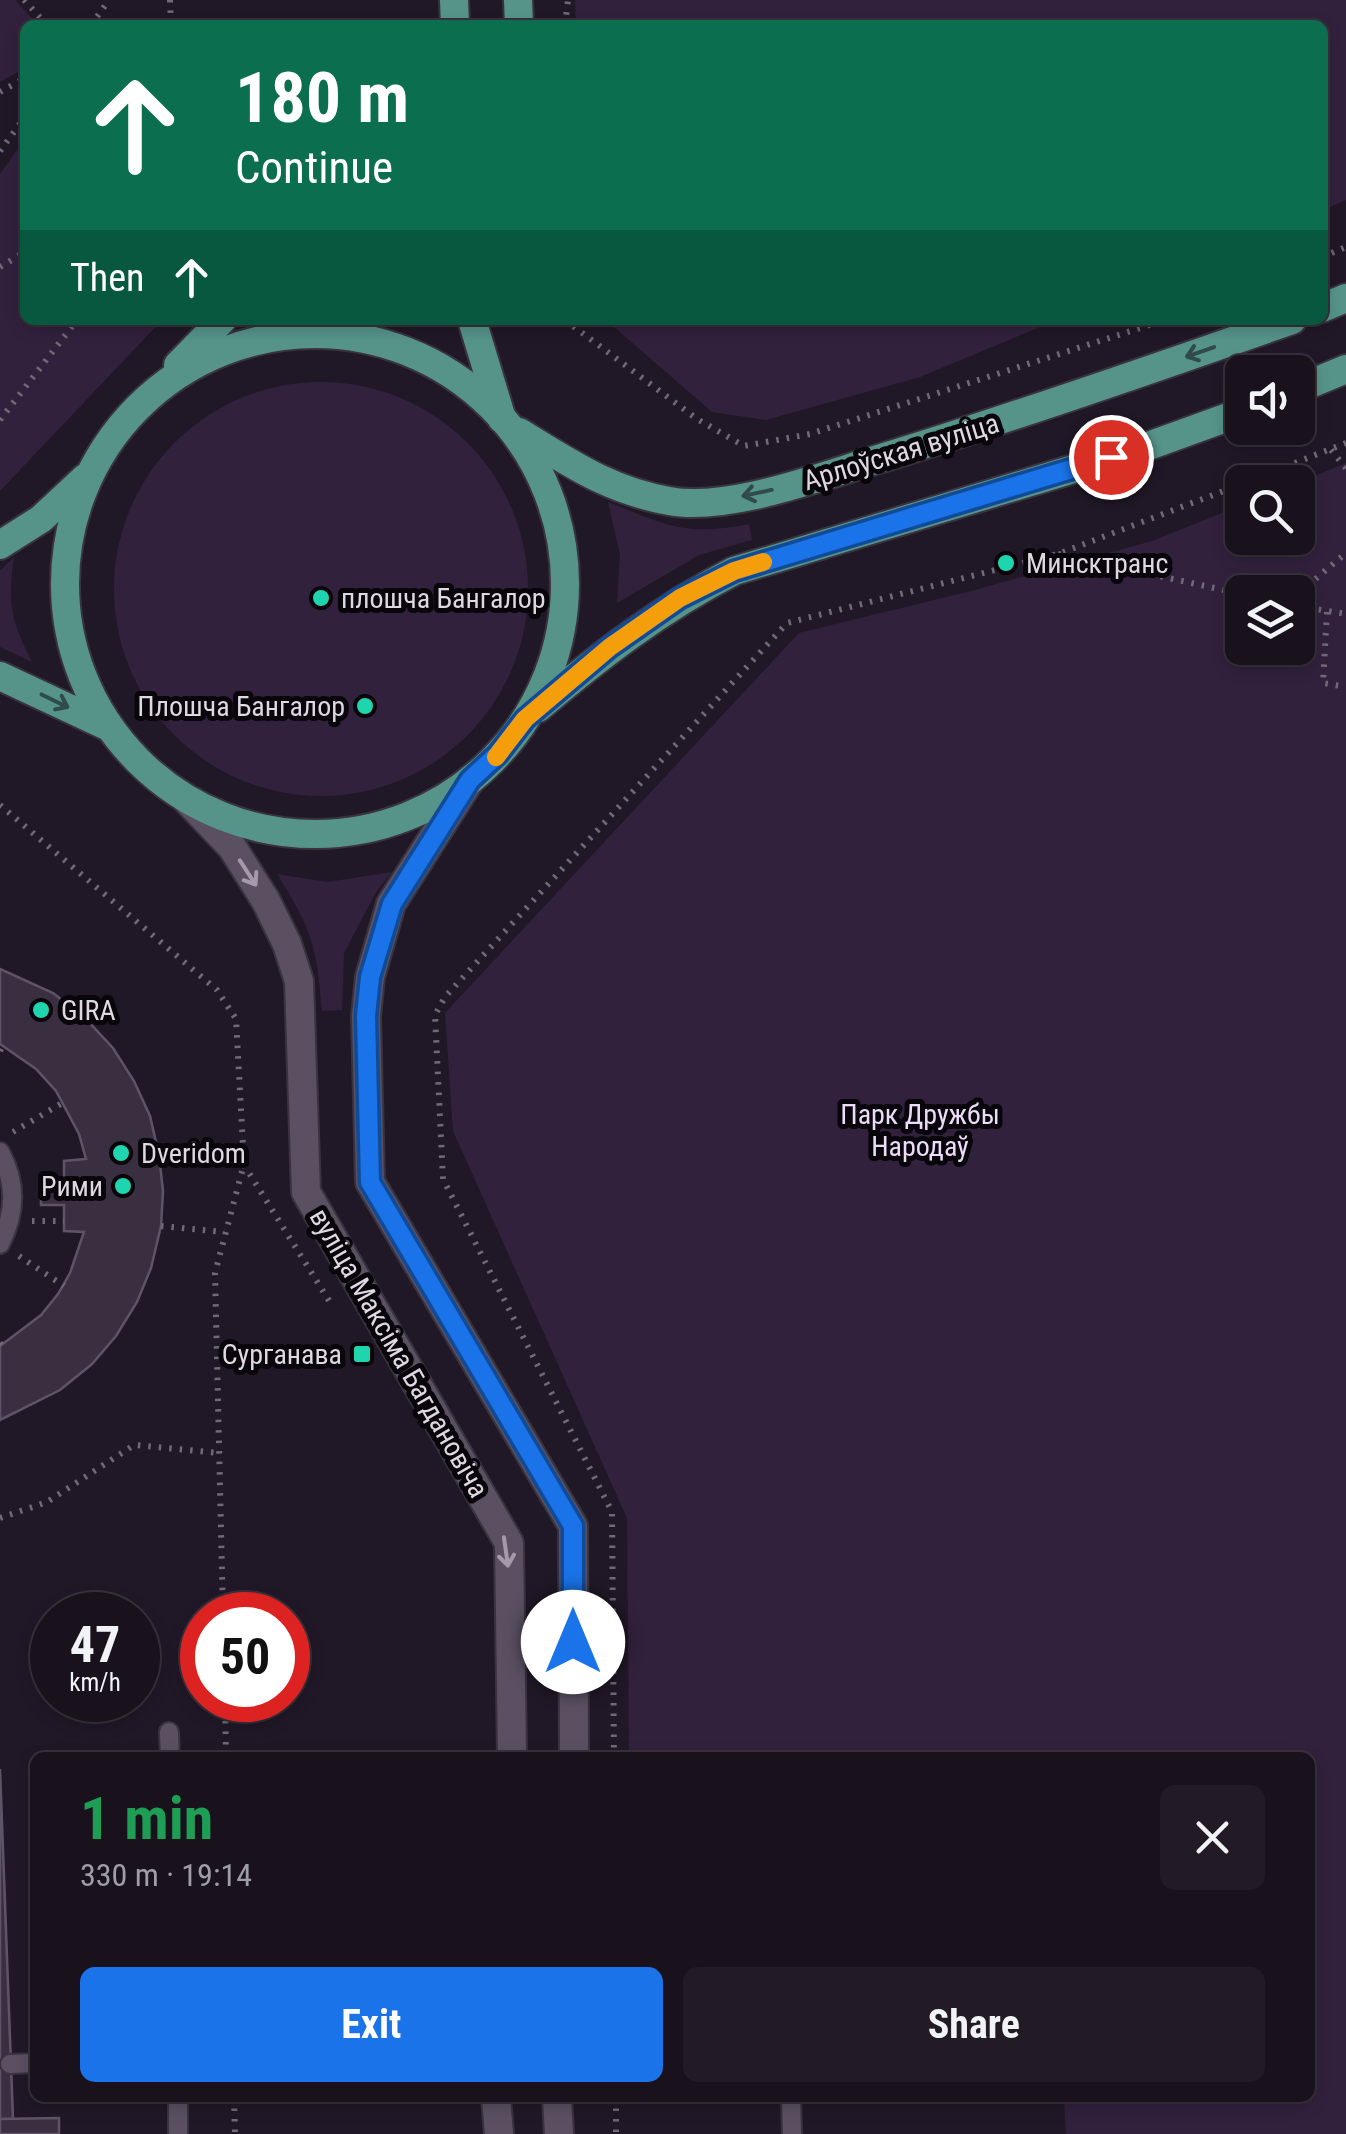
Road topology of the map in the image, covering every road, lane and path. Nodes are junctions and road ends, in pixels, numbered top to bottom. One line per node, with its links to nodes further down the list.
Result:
1 (24, 0): 2 (path)
2 (42, 20)
3 (20, 124): 4 (path)
4 (0, 151)
5 (73, 325): 15 (path)
6 (217, 325): 13 (main road)
7 (474, 325): 16 (main road)
8 (572, 325): 9 (path)
9 (1149, 325)
10 (1278, 325): 16 (main road, Арлоўская вуліца, one-way to 16)
11 (1346, 369): 12 (main road)
12 (1315, 383)
13 (138, 406): 16 (main road, Арлоўская вуліца); 21 (main road)
14 (1225, 418): 33 (main road)
15 (0, 420)
16 (507, 424): 33 (main road)
17 (1346, 443): 18 (path)
18 (1331, 450): 19 (path); 20 (path)
19 (1291, 465)
20 (1346, 468)
21 (90, 474): 23 (main road); 34 (main road)
22 (1225, 490): 24 (path)
23 (0, 546)
24 (1058, 554): 27 (path); 39 (path)
25 (1346, 554): 26 (path)
26 (1315, 579)
27 (1225, 590)
28 (1315, 609): 29 (path)
29 (1328, 612): 30 (path); 32 (path)
30 (1346, 614)
31 (0, 676): 34 (main road, one-way to 34)
32 (1346, 688)
33 (525, 719): 35 (main road)
34 (110, 727): 36 (main road)
35 (470, 780): 36 (main road); 56 (main road)
36 (186, 799): 55 (main road, вуліца Максіма Багдановіча, one-way to 55)
37 (0, 804): 42 (path)
38 (64, 1102): 40 (path)
39 (441, 1124)
40 (0, 1140)
41 (0, 1152): 45 (lane)
42 (244, 1164): 44 (path); 47 (path)
43 (160, 1226): 44 (path)
44 (224, 1232): 48 (path)
45 (0, 1244): 46 (path)
46 (64, 1286)
47 (342, 1322)
48 (219, 1452): 49 (path); 50 (path)
49 (0, 1518)
50 (222, 1592)
51 (225, 1722): 54 (path)
52 (169, 1732): 53 (lane)
53 (170, 1752)
54 (226, 1752)
55 (512, 1752)
56 (574, 1752)
57 (30, 2063): 58 (lane)
58 (10, 2064)
59 (178, 2102): 65 (lane)
60 (234, 2102): 66 (path)
61 (496, 2102): 67 (main road)
62 (557, 2102): 68 (main road)
63 (616, 2102): 69 (path)
64 (791, 2102): 70 (lane)
65 (178, 2134)
66 (235, 2134)
67 (499, 2134)
68 (559, 2134)
69 (616, 2134)
70 (792, 2134)

